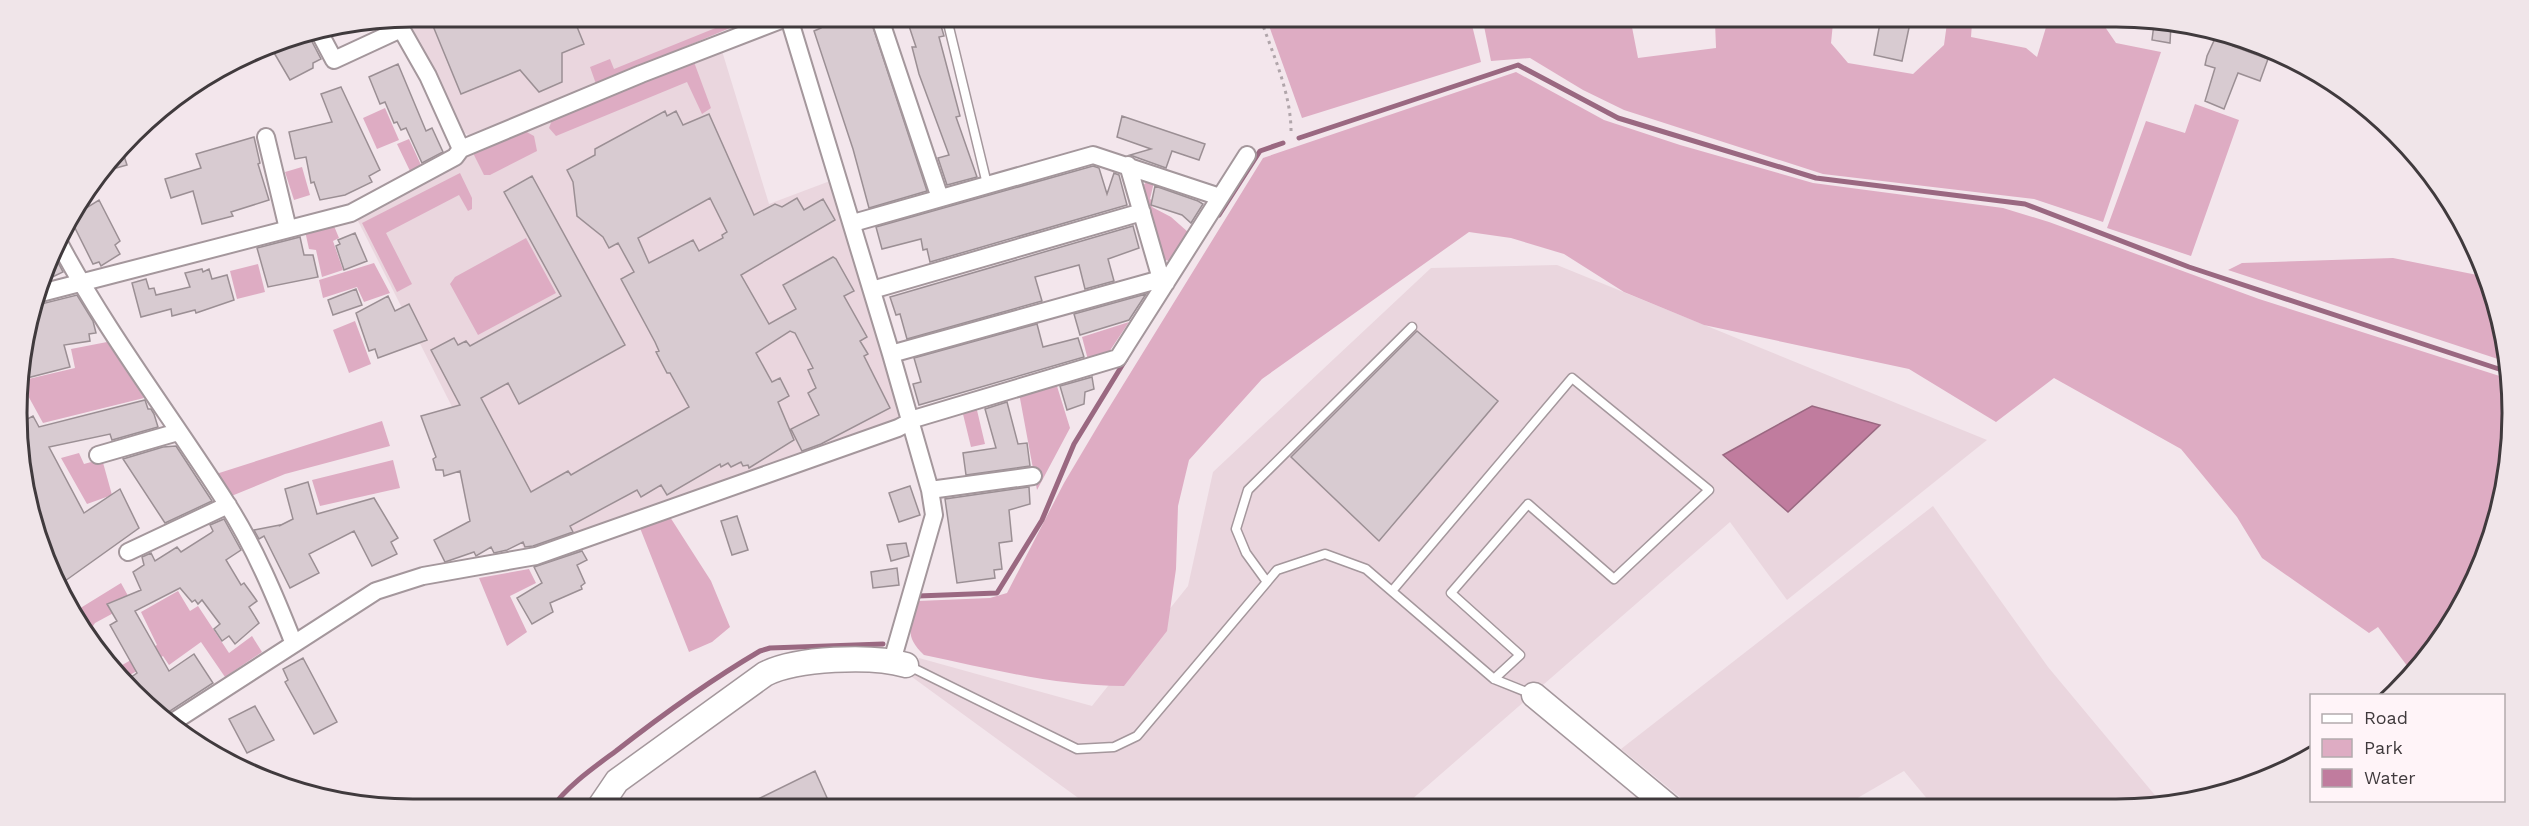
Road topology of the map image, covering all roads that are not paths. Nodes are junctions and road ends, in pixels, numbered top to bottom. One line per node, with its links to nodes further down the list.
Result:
1 (764, 27): 9 (street)
2 (791, 27): 16 (street)
3 (883, 27): 14 (street)
4 (949, 27): 12 (lane)
5 (391, 28): 7 (street)
6 (400, 28): 9 (street)
7 (322, 38)
8 (266, 137): 17 (street)
9 (461, 149): 17 (street)
10 (1247, 156): 13 (street)
11 (1128, 165): 12 (street); 13 (street); 15 (street)
12 (987, 184): 14 (street)
13 (1220, 197): 19 (street)
14 (940, 198): 16 (street)
15 (1142, 212): 19 (street); 21 (street)
16 (853, 223): 21 (street)
17 (288, 229): 20 (street)
18 (63, 250): 20 (street)
19 (1163, 281): 24 (street); 25 (street)
20 (80, 283): 22 (street); 26 (street)
21 (872, 290): 24 (street)
22 (46, 291)
23 (1412, 327): 32 (lane)
24 (891, 354): 25 (street)
25 (909, 421): 29 (street); 34 (street)
26 (178, 432): 27 (street); 30 (street)
27 (98, 455)
28 (1033, 476): 29 (street)
29 (930, 490): 35 (street)
30 (228, 506): 31 (street); 34 (street)
31 (128, 552)
32 (1267, 582): 33 (lane); 35 (lane)
33 (1392, 591): 36 (lane); 36 (lane)
34 (294, 644): 38 (street)
35 (899, 663): 39 (street)
36 (1494, 679): 37 (lane)
37 (1534, 695): 40 (street)
38 (178, 719)
39 (605, 799)
40 (1659, 799)

